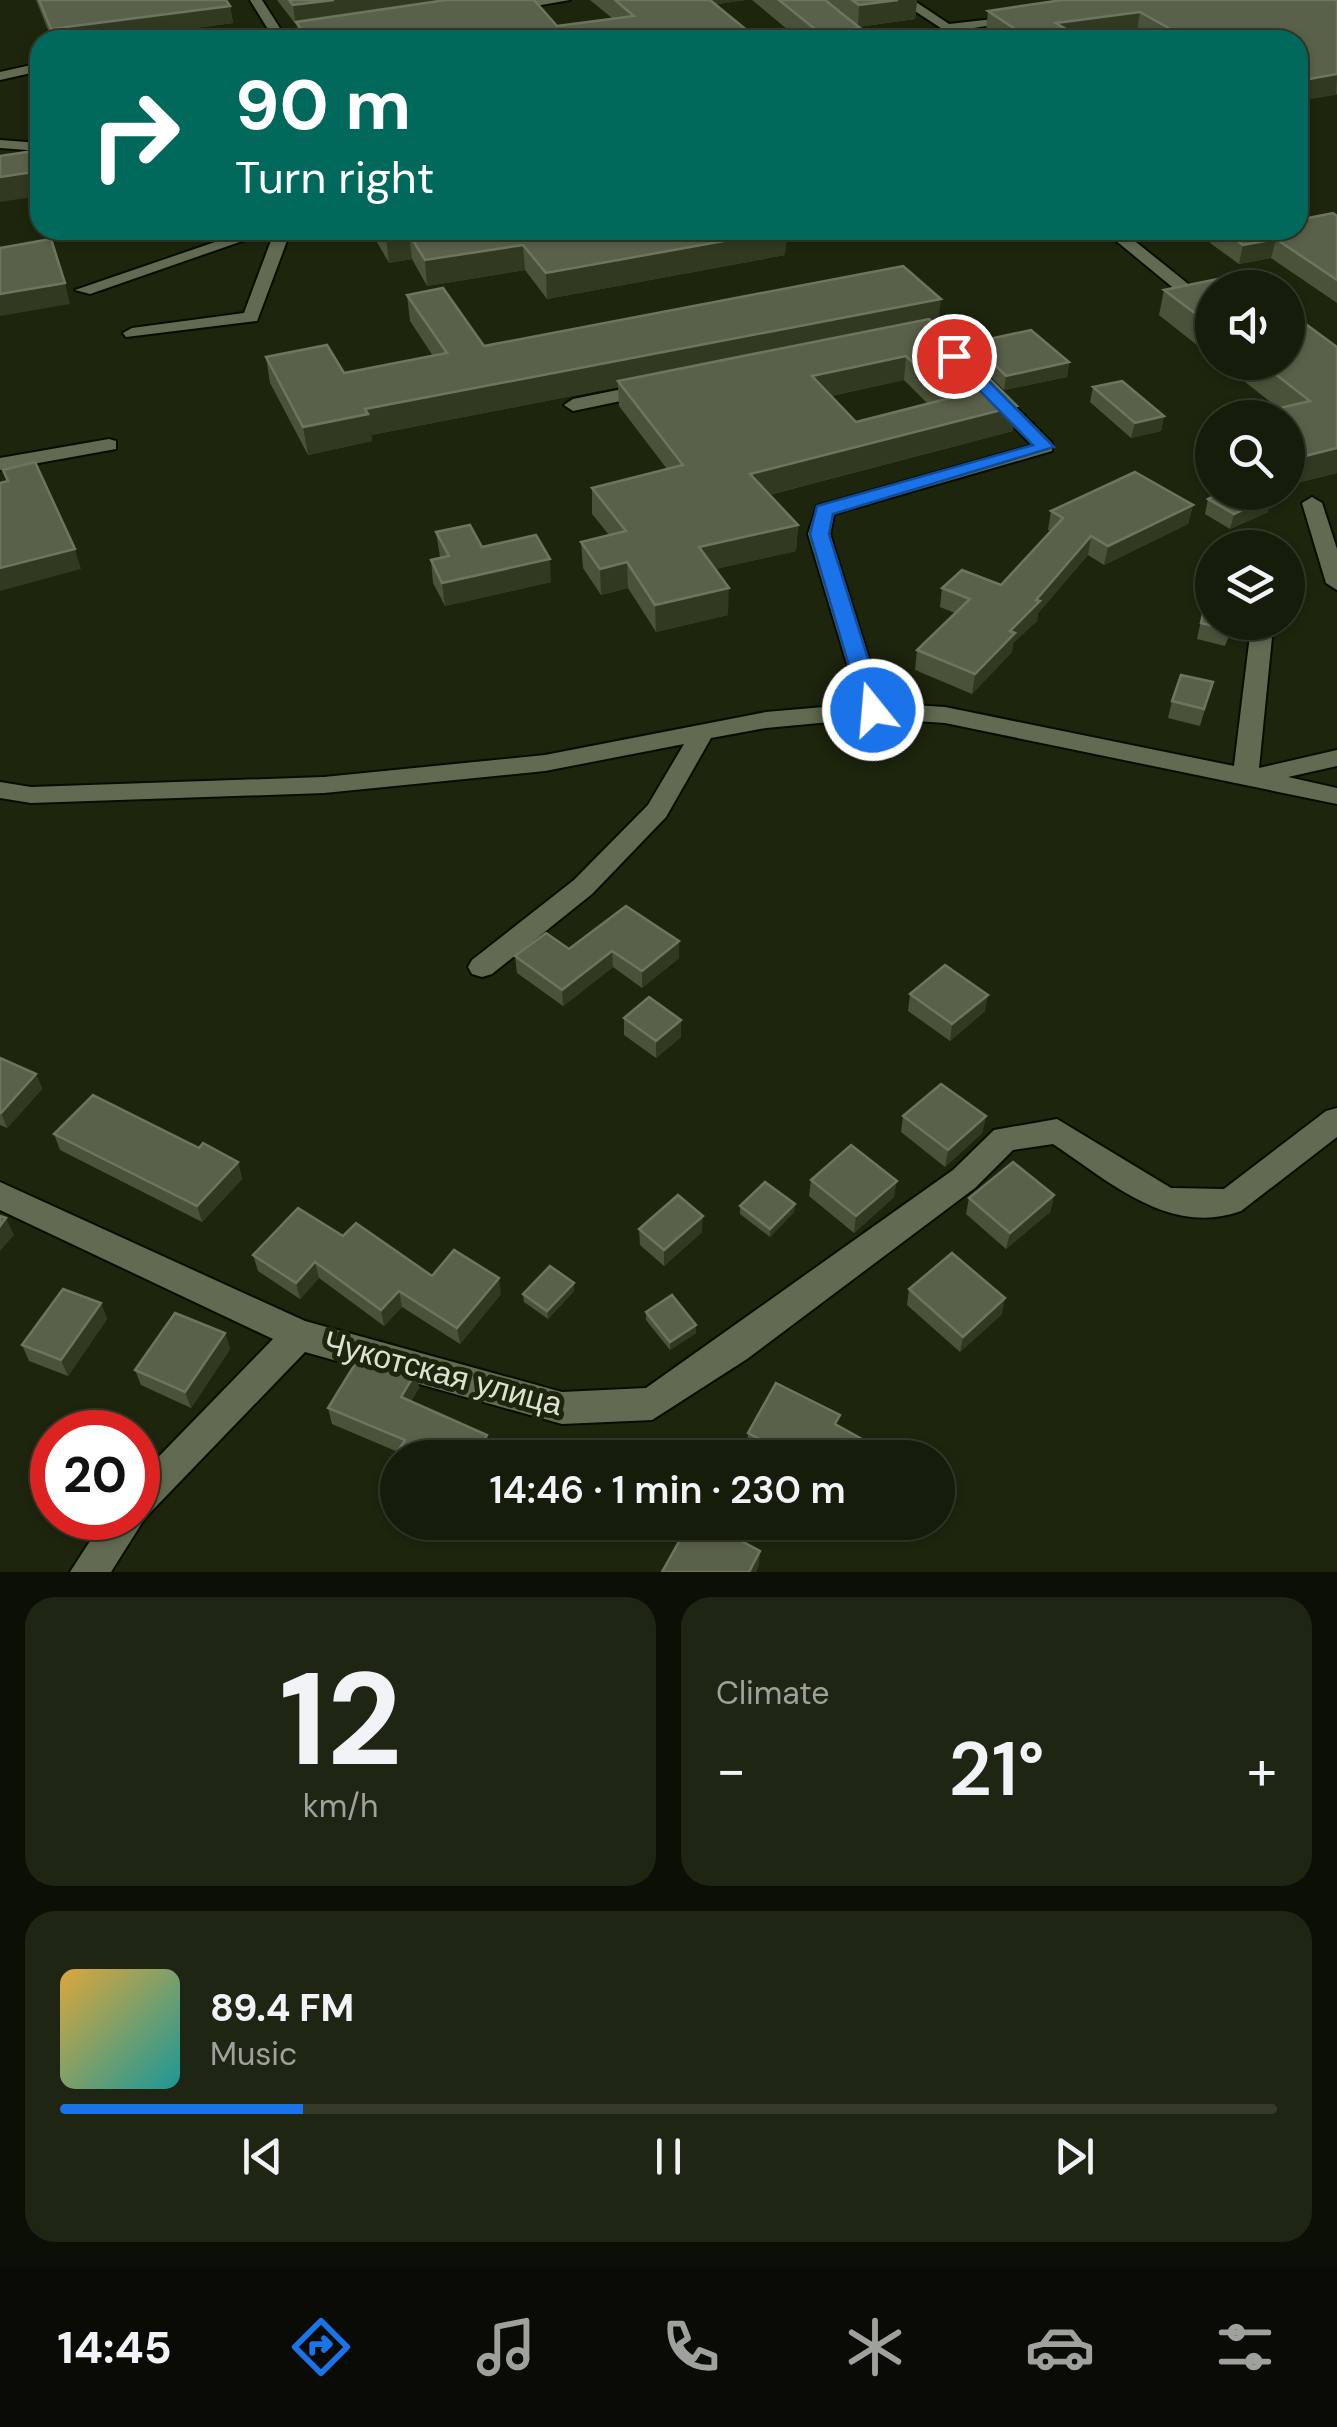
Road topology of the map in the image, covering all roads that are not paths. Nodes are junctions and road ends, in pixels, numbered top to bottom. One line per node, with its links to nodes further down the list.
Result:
1 (256, 0): 7 (street)
2 (564, 0): 5 (street)
3 (810, 0): 8 (street)
4 (904, 0): 6 (street)
5 (488, 10)
6 (1042, 17)
7 (275, 30)
8 (848, 30)
9 (30, 69): 10 (street)
10 (0, 76)
11 (0, 144): 12 (street)
12 (30, 146)
13 (236, 240): 17 (street)
14 (279, 240): 18 (street)
15 (1125, 240): 16 (street)
16 (1184, 287)
17 (84, 290)
18 (132, 333)
19 (982, 384): 27 (street)
20 (668, 386): 21 (street)
21 (574, 404)
22 (109, 445): 23 (street)
23 (0, 464)
24 (1312, 503): 25 (street)
25 (1337, 583)
26 (1261, 640): 30 (street)
27 (873, 710): 28 (street); 30 (street)
28 (703, 732): 31 (street); 33 (street)
29 (1337, 758): 30 (street)
30 (1245, 779): 32 (street)
31 (0, 790)
32 (1337, 796)
33 (482, 967)
34 (1337, 1120): 36 (street, Чукотская улица)
35 (0, 1195): 36 (street, Чукотская улица)
36 (299, 1335): 37 (street)
37 (160, 1480)
38 (112, 1540): 39 (street)
39 (89, 1572)

